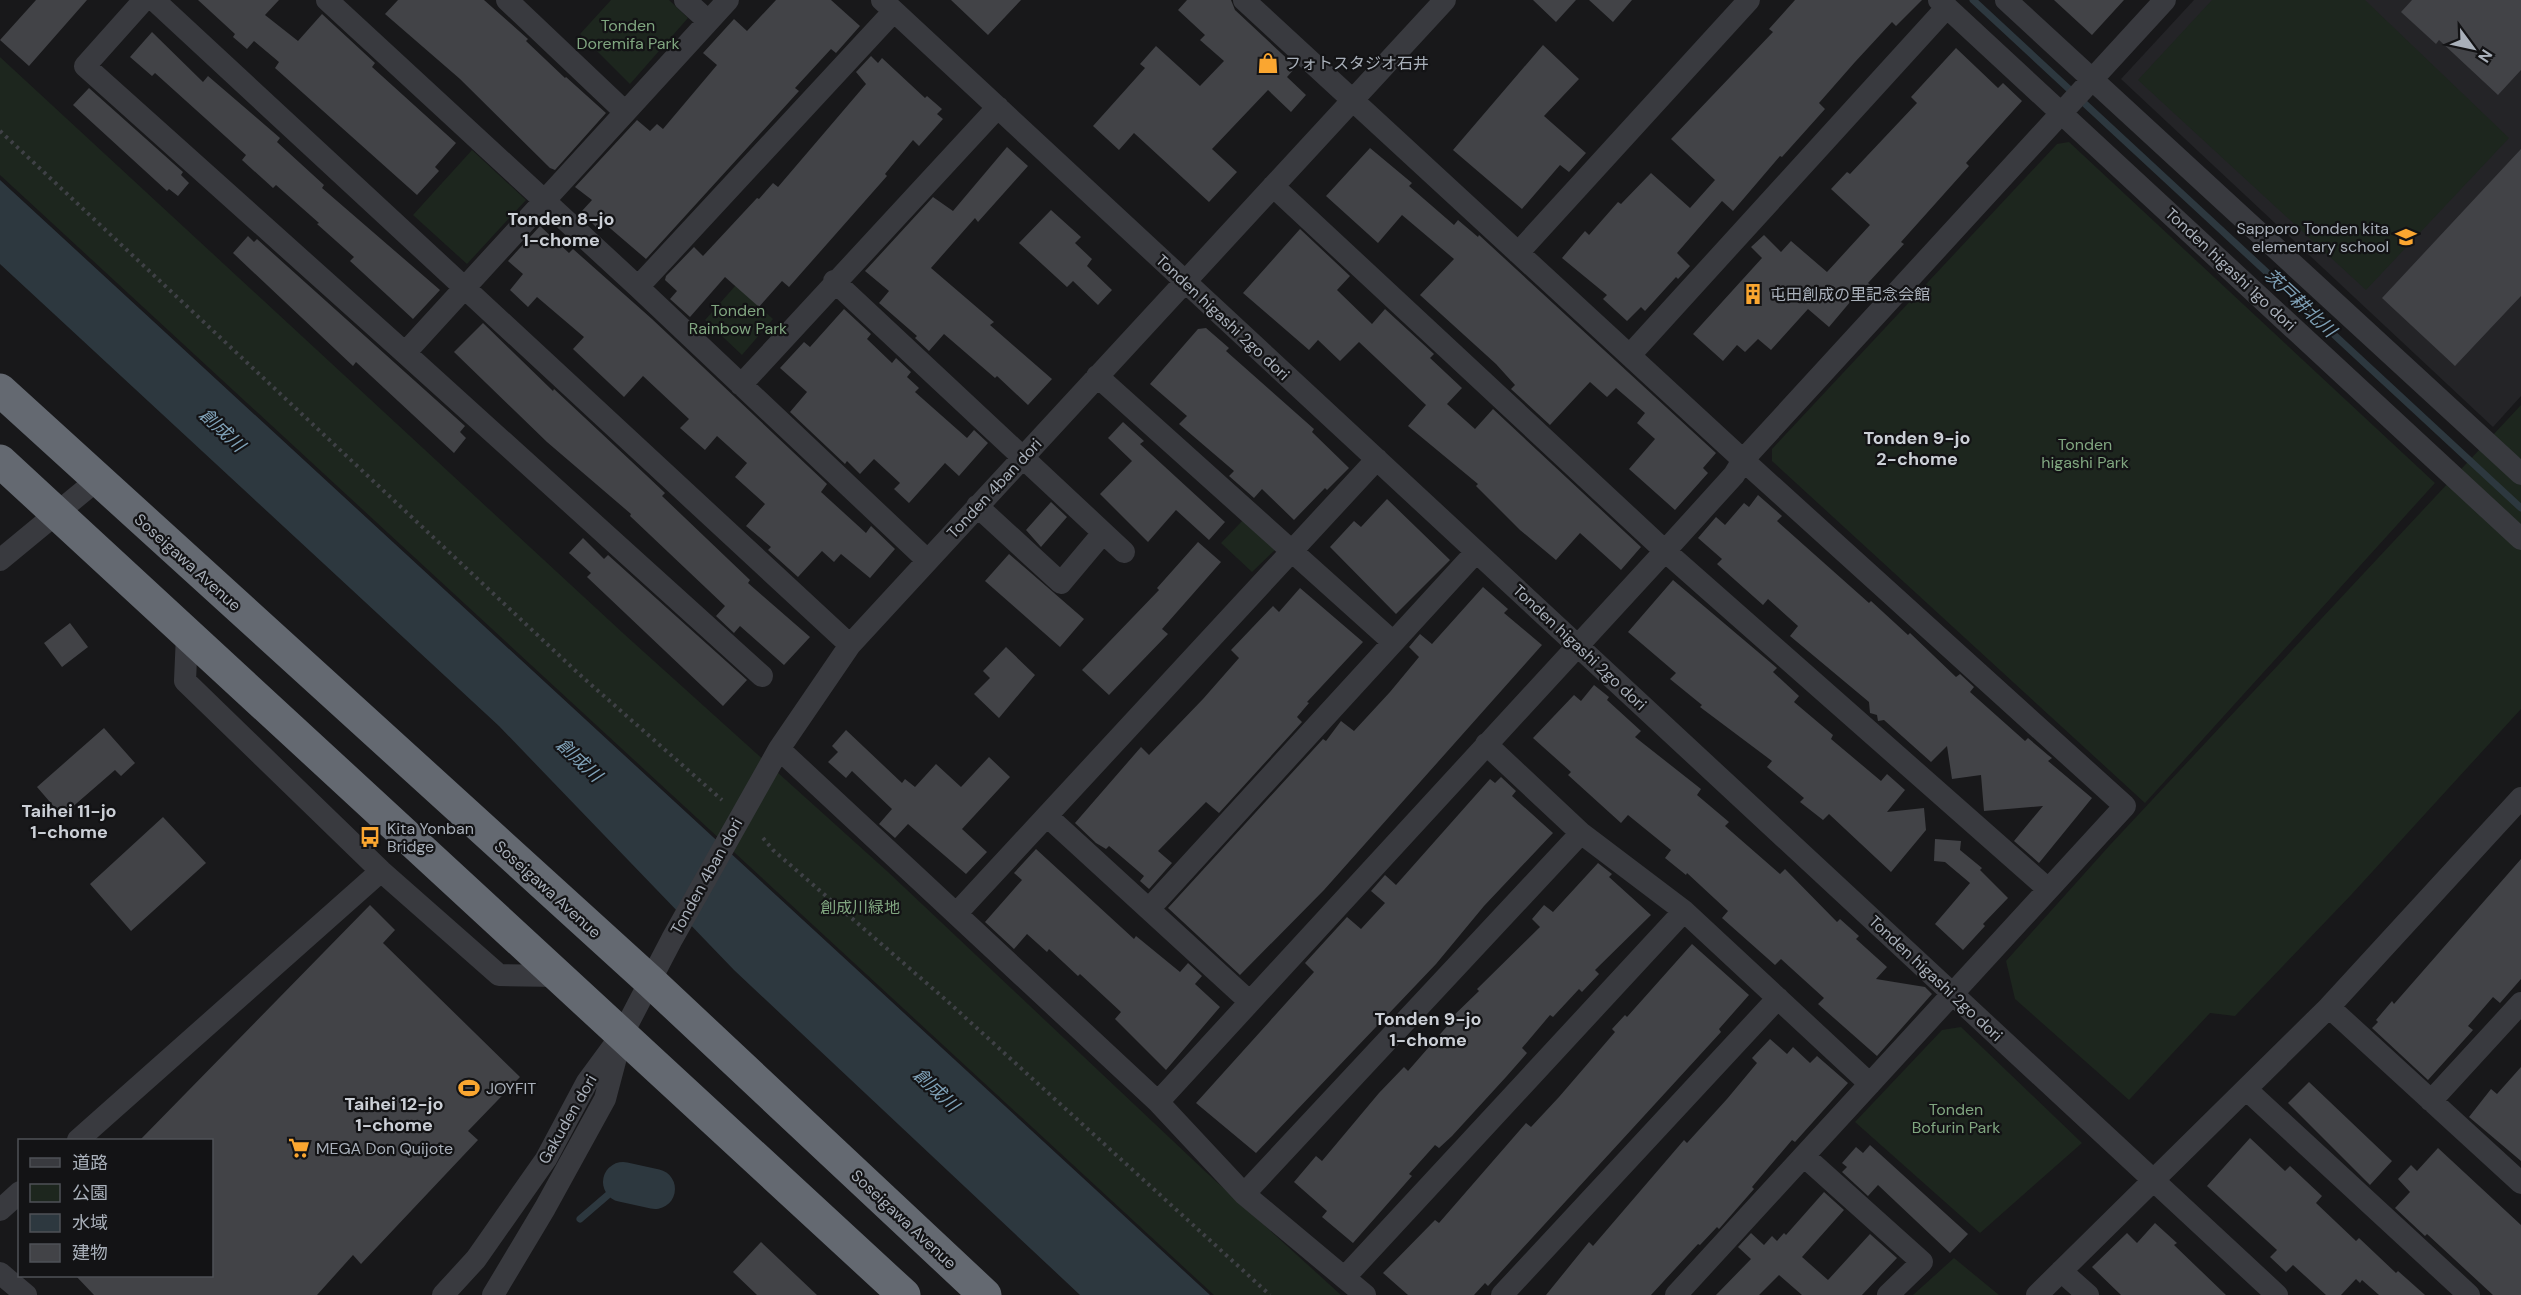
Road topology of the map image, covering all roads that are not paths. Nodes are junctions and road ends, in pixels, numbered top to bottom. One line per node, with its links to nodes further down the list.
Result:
1 (144, 0): 27 (street)
2 (154, 0): 26 (street)
3 (327, 0): 21 (street)
4 (507, 0): 19 (street)
5 (685, 0): 14 (street)
6 (728, 0): 14 (street)
7 (1244, 0): 16 (street)
8 (1445, 0): 16 (street, Tonden 4ban dori)
9 (1749, 0): 22 (street)
10 (2006, 0): 15 (street)
11 (2165, 0): 15 (street)
12 (1943, 4): 18 (street, Tonden higashi 1go dori); 28 (street)
13 (888, 6): 17 (street, Tonden higashi 2go dori); 25 (street)
14 (708, 21): 19 (street)
15 (2088, 83): 18 (street); 36 (street)
16 (1354, 101): 20 (street, Tonden 4ban dori); 22 (street)
17 (998, 107): 23 (street); 24 (street, Tonden higashi 2go dori)
18 (2065, 109): 34 (street); 41 (street, Tonden higashi 1go dori)
19 (624, 111): 21 (street)
20 (1273, 186): 24 (street, Tonden 4ban dori); 43 (street)
21 (543, 200): 25 (street); 26 (street)
22 (1518, 253): 28 (street)
23 (834, 281): 30 (street); 32 (street)
24 (1185, 281): 29 (street, Tonden 4ban dori); 33 (street, Tonden higashi 2go dori)
25 (638, 287): 30 (street)
26 (462, 288): 27 (street); 50 (street)
27 (405, 353): 52 (street)
28 (1630, 355): 34 (street)
29 (1098, 376): 32 (street, Tonden 4ban dori); 42 (street)
30 (741, 385): 47 (street)
31 (0, 390): 37 (highway, Soseigawa Avenue)
32 (1022, 458): 38 (street, Tonden 4ban dori); 40 (street)
33 (1377, 459): 42 (street); 45 (street, Tonden higashi 2go dori)
34 (1743, 460): 43 (street); 59 (street)
35 (0, 461): 39 (highway)
36 (2521, 474)
37 (97, 480): 39 (street); 64 (highway, Soseigawa Avenue)
38 (977, 506): 40 (street); 47 (street, Tonden 4ban dori)
39 (57, 514): 46 (street); 48 (highway)
40 (1103, 532): 44 (street)
41 (2521, 539)
42 (1292, 551): 49 (street); 56 (street)
43 (1665, 551): 51 (street); 59 (street)
44 (1124, 552)
45 (1476, 552): 49 (street); 51 (street, Tonden higashi 2go dori)
46 (0, 560)
47 (927, 560): 50 (street, Tonden 4ban dori)
48 (187, 634): 58 (street); 63 (highway)
49 (1393, 642): 60 (street)
50 (850, 645): 54 (street, Tonden 4ban dori)
51 (1578, 646): 53 (street); 65 (street, Tonden higashi 2go dori)
52 (762, 676)
53 (1486, 744): 57 (street); 67 (street)
54 (779, 749): 62 (street); 64 (street, Tonden 4ban dori)
55 (2521, 798): 69 (street)
56 (1047, 816): 60 (street); 62 (street)
57 (1581, 833): 61 (street); 80 (street)
58 (381, 871): 63 (street); 75 (street)
59 (2048, 889): 65 (street)
60 (1149, 909): 67 (street)
61 (1684, 911): 66 (street); 84 (street)
62 (956, 914): 74 (street)
63 (558, 976): 70 (highway)
64 (651, 982): 70 (street, Tonden 4ban dori); 90 (highway, Soseigawa Avenue)
65 (1953, 994): 71 (street); 77 (street, Tonden higashi 2go dori)
66 (1778, 998): 71 (street); 92 (street)
67 (1250, 1002): 74 (street)
68 (2521, 1003): 73 (street)
69 (2329, 1007): 72 (street); 73 (street)
70 (623, 1034): 87 (street, Gakuden dori); 88 (street, Gakuden dori); 89 (highway)
71 (1870, 1084): 76 (street)
72 (2247, 1090): 77 (street); 97 (street)
73 (2431, 1101): 78 (street)
74 (1158, 1102): 80 (street)
75 (79, 1139)
76 (1804, 1156): 93 (street); 94 (street)
77 (2154, 1181): 82 (street); 96 (street, Tonden higashi 2go dori)
78 (2521, 1183)
79 (18, 1194): 81 (street)
80 (1244, 1194): 84 (street)
81 (0, 1210)
82 (2061, 1271): 85 (street); 95 (street)
83 (0, 1273): 86 (street)
84 (1345, 1277): 91 (street)
85 (2037, 1294)
86 (26, 1295)
87 (442, 1295)
88 (493, 1295)
89 (904, 1295)
90 (985, 1295)
91 (1365, 1295)
92 (1502, 1295)
93 (1677, 1295)
94 (1888, 1295)
95 (2088, 1295)
96 (2277, 1295)
97 (2469, 1295)

